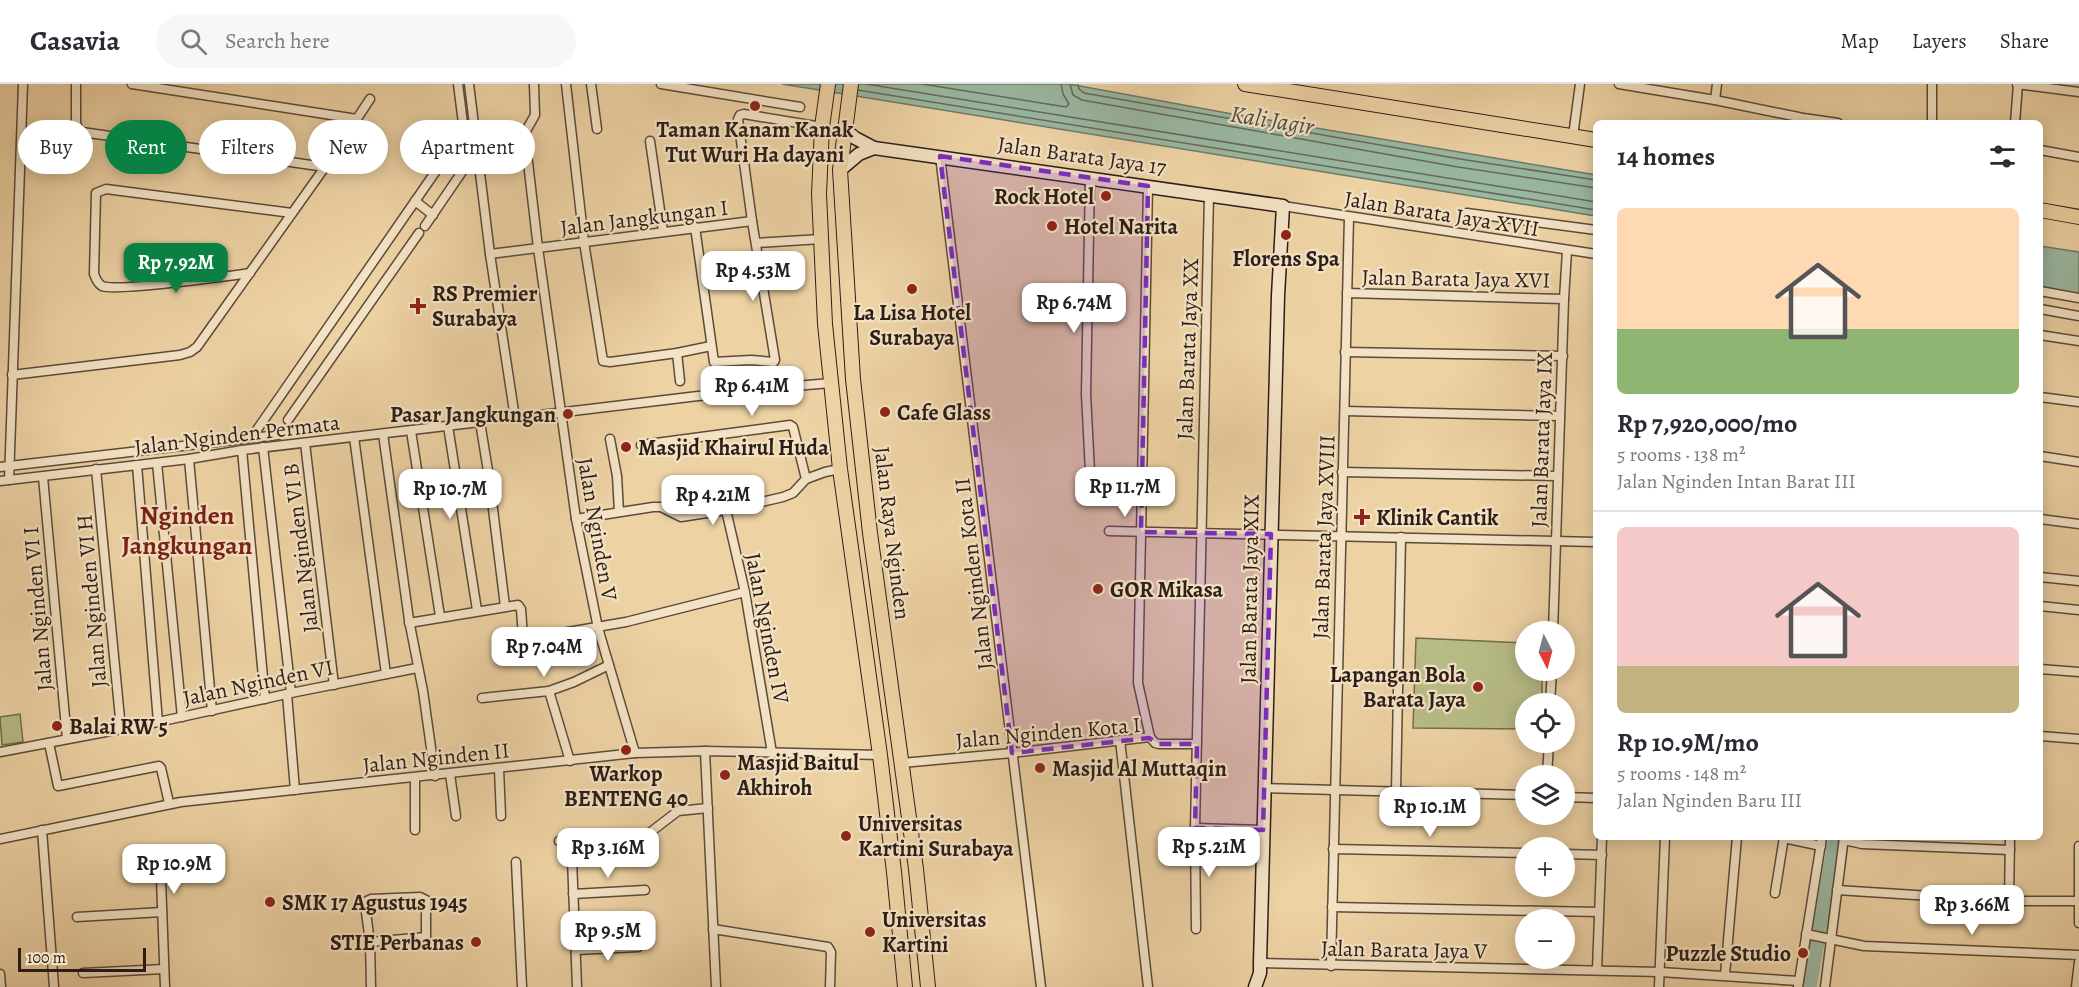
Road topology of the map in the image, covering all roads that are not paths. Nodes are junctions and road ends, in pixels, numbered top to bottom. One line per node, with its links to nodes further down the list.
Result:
1 (23, 84): 77 (street)
2 (76, 84): 37 (street)
3 (132, 84): 22 (street)
4 (458, 84): 23 (street)
5 (469, 84): 62 (street)
6 (534, 84): 60 (street, Jalan Nginden V)
7 (567, 84): 58 (street)
8 (591, 84): 28 (street)
9 (661, 84): 21 (street)
10 (828, 84): 27 (main road, Jalan Raya Nginden)
11 (852, 84): 29 (main road, Jalan Raya Nginden)
12 (1245, 84): 30 (main road)
13 (1580, 84): 30 (street)
14 (1619, 84): 20 (street)
15 (1717, 84): 20 (street)
16 (1932, 84): 25 (street)
17 (2017, 84): 18 (street); 26 (street)
18 (2079, 92)
19 (370, 99): 22 (street)
20 (1715, 100): 24 (street)
21 (800, 107)
22 (357, 119)
23 (464, 120)
24 (1817, 120)
25 (1932, 120)
26 (2015, 120)
27 (822, 127): 53 (street); 57 (main road, Jalan Raya Nginden)
28 (597, 129)
29 (844, 129): 33 (street, Jalan Barata Jaya 17); 38 (main road, Jalan Raya Nginden)
30 (1573, 136): 31 (main road)
31 (1593, 139)
32 (650, 141): 56 (street)
33 (874, 148): 35 (street, Jalan Barata Jaya 17); 38 (street)
34 (2043, 151): 36 (street)
35 (940, 156): 42 (street, Jalan Barata Jaya 17); 163 (street, Jalan Nginden Kota II)
36 (2079, 157)
37 (308, 165)
38 (840, 170): 120 (main road, Jalan Raya Nginden)
39 (320, 174): 48 (street)
40 (434, 174): 45 (street)
41 (461, 174): 50 (street)
42 (1090, 178): 43 (street, Jalan Barata Jaya 17); 106 (street)
43 (1149, 186): 44 (street, Jalan Barata Jaya 17); 118 (street)
44 (1209, 195): 46 (street, Jalan Barata Jaya 17); 119 (street, Jalan Barata Jaya XX)
45 (415, 201): 50 (street); 89 (street)
46 (1283, 206): 51 (street, Jalan Barata Jaya XVII); 121 (street, Jalan Barata Jaya XIX)
47 (2043, 211): 52 (main road)
48 (292, 213): 64 (street); 64 (street)
49 (1467, 213): 55 (street)
50 (433, 215): 86 (street)
51 (1349, 217): 61 (street, Jalan Barata Jaya XVII); 66 (street, Jalan Barata Jaya XVIII)
52 (2079, 217)
53 (752, 221): 54 (street, Jalan Jangkungan I); 59 (street, Jalan Jangkungan I)
54 (695, 227): 56 (street, Jalan Jangkungan I); 73 (street)
55 (1593, 230)
56 (663, 231): 58 (street, Jalan Jangkungan I)
57 (821, 239): 59 (street); 79 (main road, Jalan Raya Nginden)
58 (584, 242): 60 (street, Jalan Jangkungan I); 75 (street)
59 (756, 243): 73 (street, Jalan Jangkungan I)
60 (538, 248): 62 (street, Jalan Jangkungan I); 83 (street, Jalan Nginden V)
61 (1567, 251): 63 (street, Jalan Barata Jaya XVII); 67 (street, Jalan Barata Jaya IX)
62 (490, 254): 83 (street)
63 (1593, 254)
64 (250, 273): 77 (street)
65 (2043, 292): 68 (street)
66 (1347, 293): 67 (street, Jalan Barata Jaya XVI); 74 (street, Jalan Barata Jaya XVIII)
67 (1563, 298): 76 (street, Jalan Barata Jaya IX)
68 (2079, 298)
69 (2043, 310): 70 (street)
70 (2079, 316)
71 (2043, 335): 72 (street)
72 (2079, 341)
73 (711, 346): 75 (street)
74 (1345, 352): 76 (street); 82 (street, Jalan Barata Jaya XVIII)
75 (677, 353): 78 (street)
76 (1563, 356): 84 (street, Jalan Barata Jaya IX)
77 (12, 375): 101 (street)
78 (680, 381)
79 (831, 383): 83 (street); 105 (main road, Jalan Raya Nginden)
80 (2043, 397): 81 (street)
81 (2079, 402)
82 (1345, 411): 84 (street); 107 (street, Jalan Barata Jaya XVIII)
83 (561, 414): 114 (street, Jalan Nginden V)
84 (1560, 416): 108 (street, Jalan Barata Jaya IX)
85 (448, 426): 87 (street, Jalan Nginden Permata); 130 (street, Jalan Nginden Permata); 132 (street)
86 (283, 427): 89 (street); 93 (street)
87 (411, 431): 88 (street, Jalan Nginden Permata); 134 (street)
88 (382, 434): 90 (street, Jalan Nginden Permata); 136 (street)
89 (252, 437): 101 (street)
90 (354, 437): 92 (street, Jalan Nginden Permata); 142 (street)
91 (610, 440): 113 (street)
92 (305, 443): 93 (street, Jalan Nginden Permata); 143 (street, Jalan Nginden VI B)
93 (279, 445): 95 (street, Jalan Nginden Permata)
94 (641, 445): 110 (street)
95 (264, 447): 96 (street, Jalan Nginden Permata); 145 (street)
96 (242, 450): 98 (street, Jalan Nginden Permata); 147 (street)
97 (2043, 456): 100 (street)
98 (189, 459): 99 (street, Jalan Nginden Permata); 148 (street)
99 (157, 462): 102 (street, Jalan Nginden Permata); 149 (street)
100 (2079, 462)
101 (10, 465): 103 (street); 111 (street)
102 (137, 465): 104 (street, Jalan Nginden Permata); 150 (street)
103 (0, 467)
104 (96, 469): 109 (street, Jalan Nginden Permata); 151 (street, Jalan Nginden VI H)
105 (840, 469): 110 (street); 122 (main road, Jalan Raya Nginden)
106 (1090, 472)
107 (1342, 472): 108 (street); 123 (street, Jalan Barata Jaya XVIII)
108 (1558, 476): 125 (street, Jalan Barata Jaya IX)
109 (43, 477): 111 (street, Jalan Nginden Permata); 154 (street, Jalan Nginden VI I)
110 (806, 479): 112 (street)
111 (5, 481)
112 (726, 510): 113 (street); 129 (street, Jalan Nginden IV)
113 (619, 512): 114 (street)
114 (576, 519): 137 (street, Jalan Nginden V)
115 (2043, 519): 116 (street)
116 (2079, 524)
117 (1109, 531): 118 (street)
118 (1141, 532): 119 (street); 153 (street)
119 (1200, 532): 121 (street); 158 (street, Jalan Barata Jaya XX)
120 (870, 533): 122 (street); 166 (main road, Jalan Raya Nginden)
121 (1271, 534): 123 (street); 171 (street, Jalan Barata Jaya XIX)
122 (851, 536): 164 (main road, Jalan Raya Nginden)
123 (1341, 536): 124 (street); 173 (street, Jalan Barata Jaya XVIII)
124 (1401, 537): 125 (street); 174 (street)
125 (1555, 540): 126 (street); 135 (street, Jalan Barata Jaya IX)
126 (1593, 542)
127 (2043, 577): 128 (street)
128 (2079, 581)
129 (745, 592): 137 (street); 162 (street, Jalan Nginden IV)
130 (505, 606): 132 (street); 137 (street)
131 (2043, 606): 133 (street)
132 (477, 610): 134 (street)
133 (2079, 610)
134 (440, 616): 136 (street)
135 (1553, 621)
136 (409, 623): 139 (street)
137 (598, 628): 138 (street, Jalan Nginden V)
138 (609, 665): 144 (street); 161 (street, Jalan Nginden V)
139 (417, 668): 142 (street, Jalan Nginden VI); 169 (street)
140 (2043, 669): 141 (street)
141 (2079, 672)
142 (386, 674): 143 (street, Jalan Nginden VI)
143 (333, 685): 145 (street, Jalan Nginden VI)
144 (549, 691): 146 (street); 165 (street)
145 (289, 694): 147 (street, Jalan Nginden VI); 172 (street)
146 (482, 698)
147 (265, 699): 148 (street, Jalan Nginden VI)
148 (212, 711): 149 (street, Jalan Nginden VI)
149 (182, 717): 150 (street, Jalan Nginden VI)
150 (158, 722): 151 (street, Jalan Nginden VI)
151 (121, 729): 154 (street, Jalan Nginden VI)
152 (2043, 736): 155 (street)
153 (1150, 737): 156 (street, Jalan Nginden Kota I); 158 (street, Jalan Nginden Kota I)
154 (67, 739): 157 (street, Jalan Nginden VI)
155 (2079, 739)
156 (1120, 740): 163 (street, Jalan Nginden Kota I); 250 (street)
157 (49, 742): 160 (street, Jalan Nginden VI); 178 (street)
158 (1197, 744): 182 (street, Jalan Barata Jaya XX)
159 (705, 751): 161 (street, Jalan Nginden II); 162 (street, Jalan Nginden II); 179 (street)
160 (0, 752)
161 (635, 753): 165 (street, Jalan Nginden II)
162 (772, 753): 164 (street, Jalan Nginden II)
163 (1012, 753): 166 (street, Jalan Nginden Kota I); 249 (street, Jalan Nginden Kota II)
164 (880, 755): 205 (main road, Jalan Raya Nginden)
165 (570, 761): 167 (street, Jalan Nginden II)
166 (902, 763): 204 (main road, Jalan Raya Nginden)
167 (499, 769): 168 (street, Jalan Nginden II); 181 (street)
168 (450, 774): 169 (street, Jalan Nginden II); 180 (street)
169 (435, 776): 170 (street, Jalan Nginden II)
170 (415, 778): 172 (street, Jalan Nginden II); 184 (street)
171 (1264, 789): 173 (street); 185 (street, Jalan Barata Jaya XIX)
172 (295, 790): 178 (street, Jalan Nginden II)
173 (1335, 790): 174 (street); 197 (street, Jalan Barata Jaya XVIII)
174 (1396, 792): 175 (street)
175 (1515, 795)
176 (1575, 797): 177 (street)
177 (1593, 798)
178 (169, 803): 183 (street, Jalan Nginden II)
179 (708, 808): 187 (street); 219 (street)
180 (456, 816)
181 (501, 816)
182 (1195, 828): 185 (street); 220 (street, Jalan Barata Jaya XX)
183 (42, 830): 186 (street, Jalan Nginden II); 240 (street)
184 (415, 830)
185 (1263, 830): 229 (street, Jalan Barata Jaya XIX)
186 (0, 839)
187 (559, 840)
188 (1602, 840): 201 (street)
189 (1665, 840): 232 (street)
190 (1737, 840): 235 (street)
191 (1784, 840): 210 (street)
192 (1844, 840): 209 (street)
193 (1848, 840): 198 (street)
194 (2010, 840): 198 (street)
195 (1821, 841): 221 (street)
196 (2079, 846): 206 (street)
197 (1334, 849): 199 (street); 214 (street, Jalan Barata Jaya XVIII)
198 (2010, 850): 212 (street)
199 (1515, 853)
200 (1575, 854): 201 (street)
201 (1602, 855): 216 (street)
202 (572, 859): 211 (street)
203 (516, 862): 243 (street)
204 (916, 869): 205 (main road); 248 (main road, Jalan Raya Nginden)
205 (894, 872): 247 (main road, Jalan Raya Nginden)
206 (2078, 877): 213 (street)
207 (161, 879): 215 (street)
208 (645, 890): 211 (street)
209 (1837, 890): 212 (street); 222 (street)
210 (1775, 893)
211 (573, 894): 225 (street)
212 (2009, 901): 213 (street)
213 (2078, 901): 218 (street)
214 (1332, 907): 216 (street); 228 (street, Jalan Barata Jaya XVIII)
215 (162, 912): 217 (street); 230 (street)
216 (1599, 912): 231 (street)
217 (78, 917)
218 (2079, 923)
219 (713, 929): 245 (street); 246 (street)
220 (1196, 929)
221 (1809, 935): 222 (street); 238 (street)
222 (1828, 939): 226 (street); 254 (street)
223 (370, 942): 223 (street); 242 (street)
224 (638, 947): 225 (street)
225 (576, 950): 244 (street)
226 (2079, 955)
227 (2079, 962): 236 (street)
228 (1331, 966): 229 (street, Jalan Barata Jaya V); 231 (street, Jalan Barata Jaya V)
229 (1260, 968): 251 (street); 252 (street)
230 (164, 969): 233 (street); 241 (street)
231 (1597, 970): 232 (street, Jalan Barata Jaya V)
232 (1660, 972): 235 (street, Jalan Barata Jaya V); 253 (street)
233 (83, 973)
234 (0, 974): 237 (street)
235 (1725, 975): 238 (street, Jalan Barata Jaya V)
236 (2078, 975): 255 (street)
237 (0, 979): 239 (street)
238 (1798, 984)
239 (1, 987)
240 (54, 987)
241 (165, 987)
242 (371, 987)
243 (522, 987)
244 (577, 987)
245 (716, 987)
246 (830, 987)
247 (905, 987)
248 (928, 987)
249 (1041, 987)
250 (1148, 987)
251 (1255, 987)
252 (1264, 987)
253 (1659, 987)
254 (1825, 987)
255 (2076, 987)

